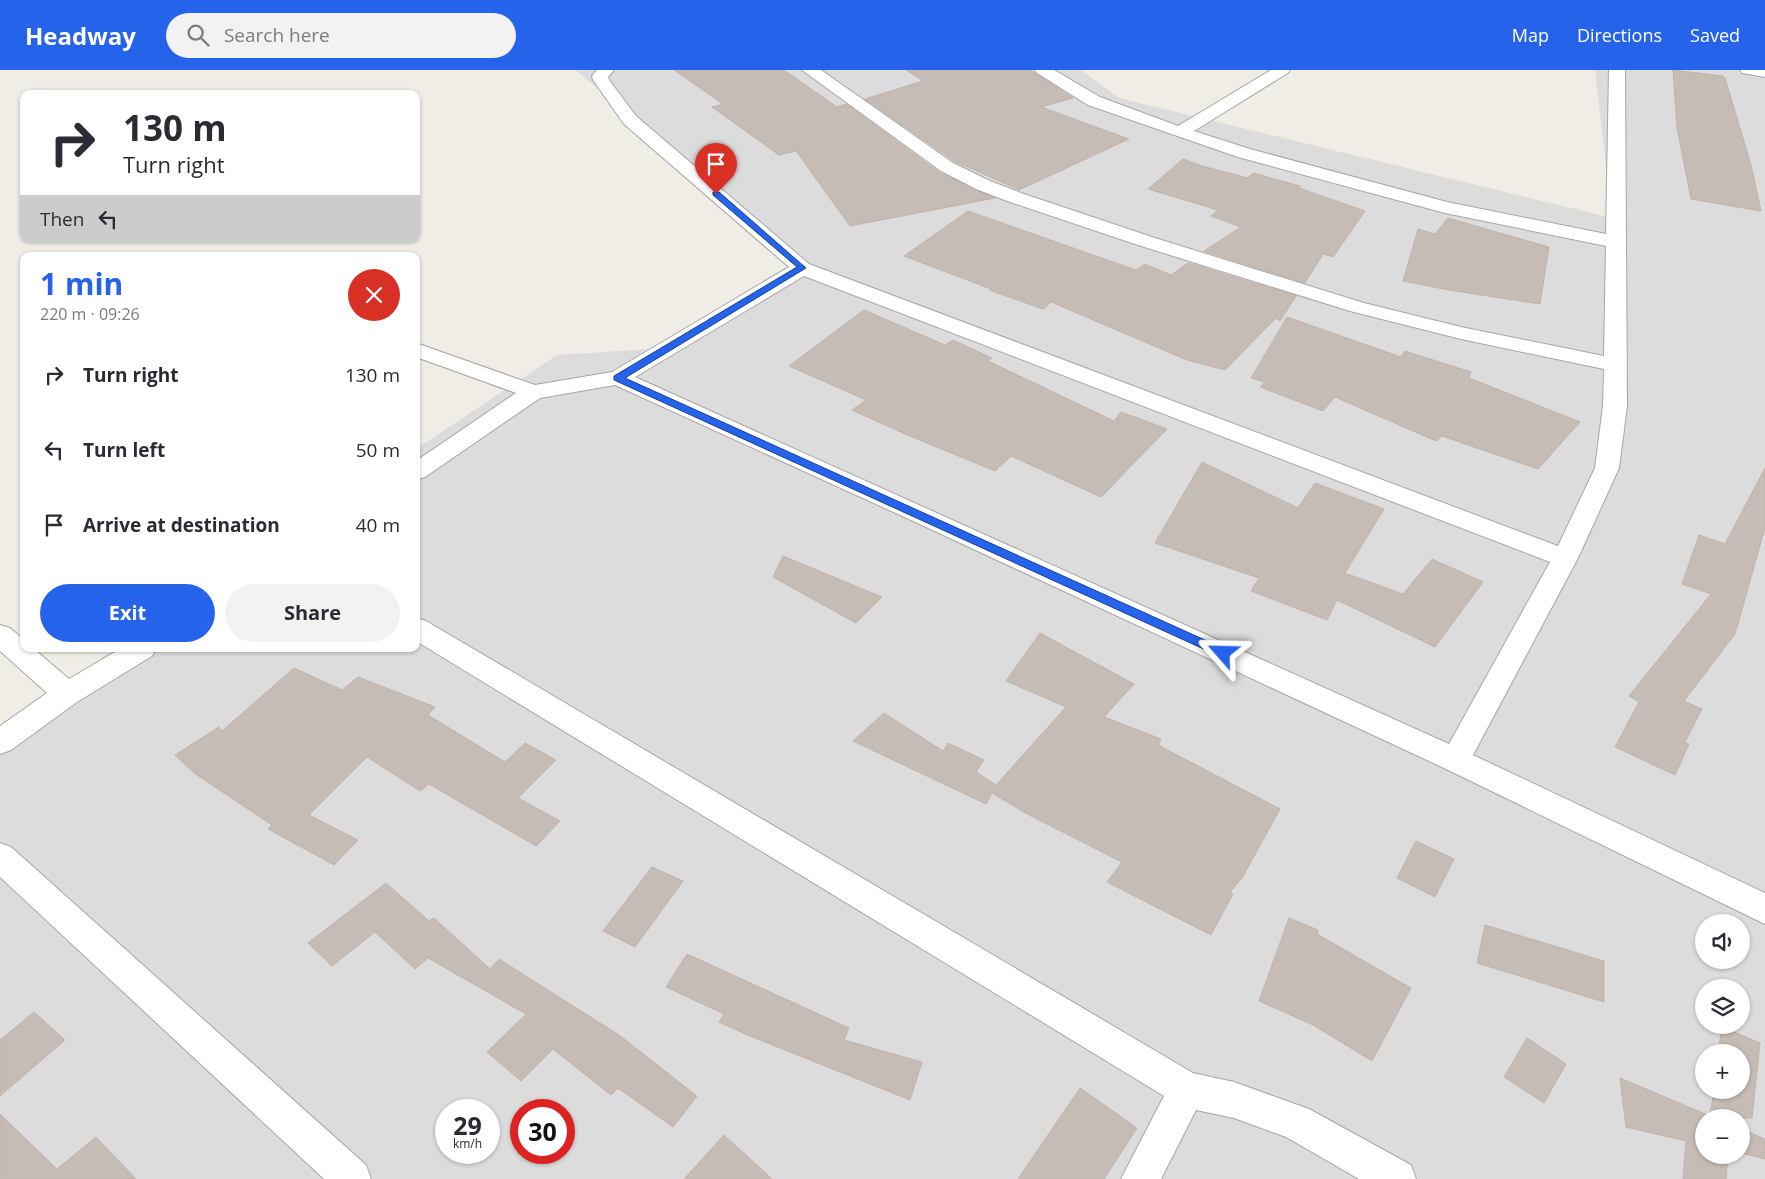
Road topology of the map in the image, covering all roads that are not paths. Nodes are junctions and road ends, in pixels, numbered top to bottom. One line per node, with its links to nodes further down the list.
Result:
1 (606, 70): 10 (street)
2 (810, 70): 12 (street)
3 (1043, 70): 8 (street)
4 (1282, 70): 8 (street)
5 (1617, 70): 9 (street)
6 (1748, 70): 7 (street)
7 (1765, 72)
8 (1180, 132): 9 (street)
9 (1617, 242): 12 (street)
10 (802, 268): 13 (street); 16 (street)
11 (420, 350): 14 (street)
12 (1615, 365): 16 (street)
13 (618, 378): 14 (street); 22 (street)
14 (533, 392): 15 (street)
15 (420, 469)
16 (1565, 558): 22 (street)
17 (420, 630): 25 (street)
18 (0, 635): 20 (street)
19 (137, 652): 20 (street)
20 (67, 694): 21 (street)
21 (0, 742)
22 (1455, 760): 24 (street)
23 (0, 856): 26 (street)
24 (1765, 908)
25 (1187, 1090): 27 (street); 28 (street)
26 (352, 1179)
27 (1140, 1179)
28 (1397, 1179)

